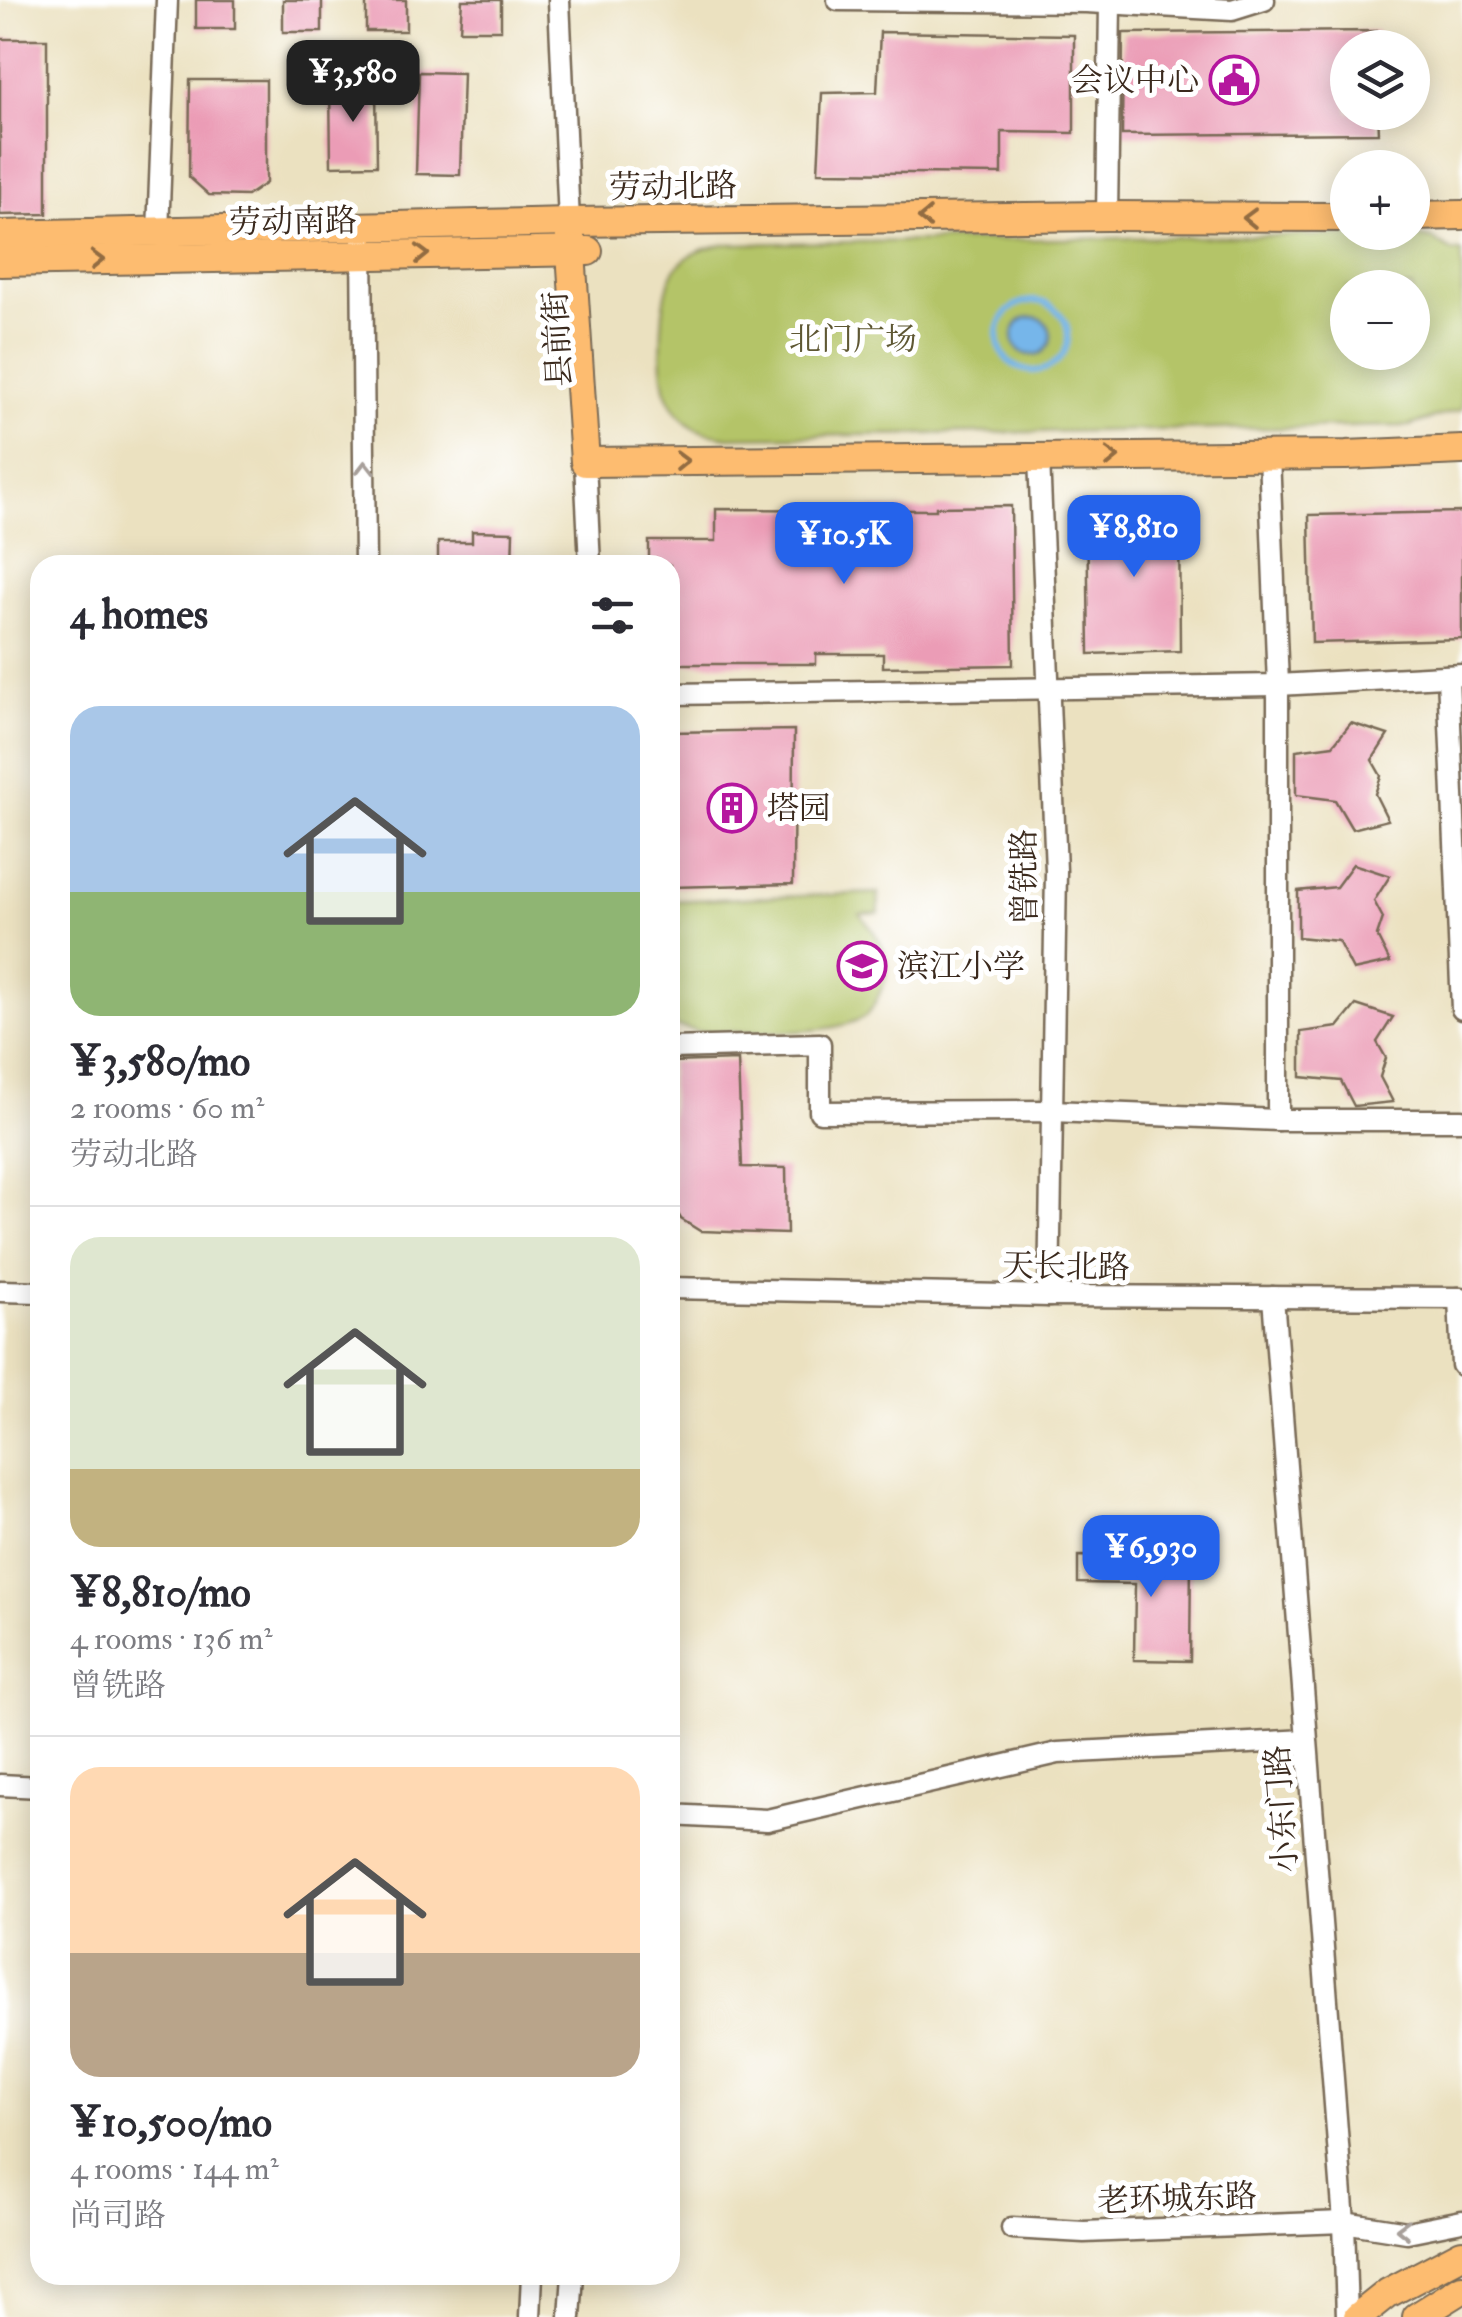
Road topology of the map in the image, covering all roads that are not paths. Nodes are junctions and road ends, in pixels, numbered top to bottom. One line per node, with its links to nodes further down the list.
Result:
1 (167, 0): 12 (street)
2 (558, 0): 11 (street, 县前街)
3 (838, 0): 5 (street)
4 (1264, 0): 6 (street)
5 (1087, 1): 6 (street)
6 (1110, 4): 8 (street)
7 (1462, 215): 9 (main road)
8 (1107, 216): 10 (main road, 劳动北路, one-way to 8); 11 (main road, 劳动北路, one-way to 11)
9 (1430, 216)
10 (1330, 217)
11 (578, 222): 14 (main road, 劳动北路); 15 (main road, 县前街)
12 (158, 232): 13 (main road, 劳动北路); 14 (main road, 劳动北路)
13 (0, 235)
14 (362, 242): 15 (main road, 劳动南路, one-way to 15); 16 (main road, 劳动南路, one-way to 14); 21 (street, one-way to 14)
15 (579, 252): 20 (main road, 县前街)
16 (0, 262)
17 (1462, 450): 18 (main road)
18 (1269, 456): 19 (main road, one-way to 18); 24 (street)
19 (1038, 458): 20 (main road, one-way to 19); 25 (street, 曾铣路)
20 (592, 462): 22 (street, 县前街)
21 (365, 555)
22 (589, 555)
23 (1455, 675): 24 (street); 27 (street)
24 (1278, 685): 25 (street); 30 (street)
25 (1048, 688): 26 (street); 29 (street, 曾铣路)
26 (680, 694)
27 (1462, 1009)
28 (680, 1048): 29 (street)
29 (1052, 1110): 30 (street); 35 (street, 曾铣路)
30 (1278, 1120): 31 (street)
31 (1462, 1120)
32 (680, 1288): 35 (street, 天长北路)
33 (0, 1292): 34 (street)
34 (30, 1292)
35 (1049, 1296): 36 (street, 天长北路)
36 (1273, 1297): 37 (street, 天长北路); 39 (street, 小东门路)
37 (1460, 1298): 38 (street)
38 (1462, 1365)
39 (1306, 1740): 42 (street); 44 (street, 小东门路)
40 (0, 1785): 41 (street)
41 (30, 1786)
42 (680, 1815)
43 (1462, 2221): 44 (street, 老环城东路, one-way to 44)
44 (1344, 2222): 45 (street, 老环城东路); 52 (street, 小东门路)
45 (1012, 2228)
46 (1462, 2254): 53 (main road)
47 (532, 2285): 50 (street)
48 (572, 2285): 51 (street)
49 (1462, 2288): 54 (main road)
50 (530, 2317)
51 (570, 2317)
52 (1347, 2317)
53 (1358, 2317)
54 (1418, 2317)

